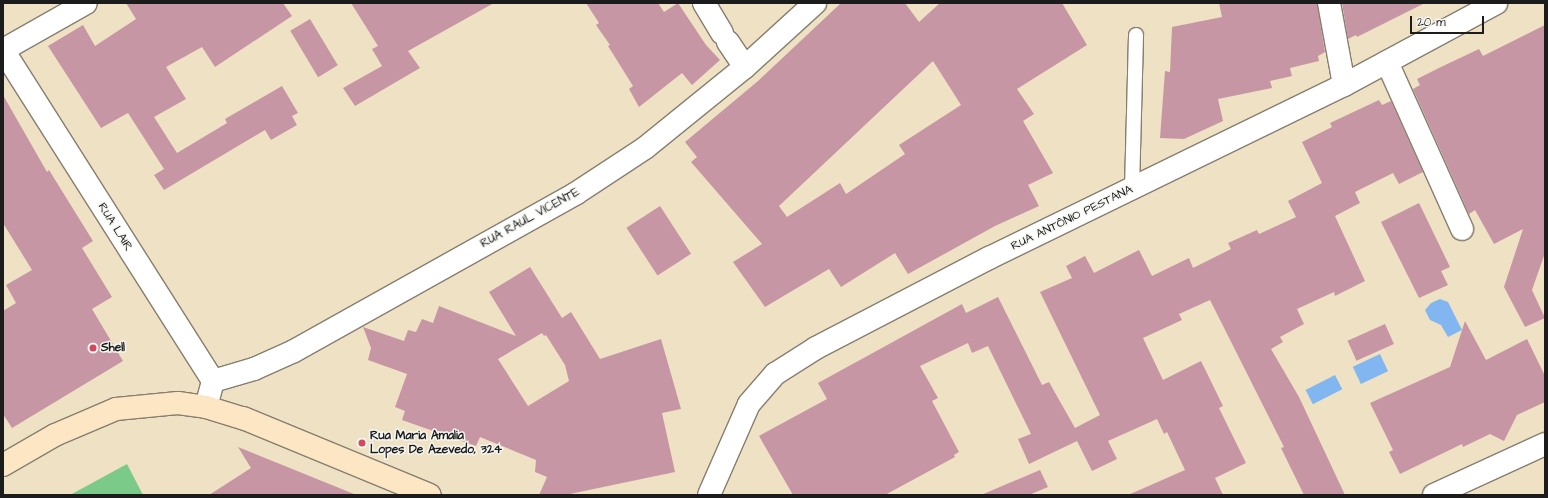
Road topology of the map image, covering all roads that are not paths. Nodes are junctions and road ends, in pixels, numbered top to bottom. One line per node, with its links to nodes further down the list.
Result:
1 (86, 3): 7 (street)
2 (704, 3): 9 (street)
3 (815, 3): 9 (street, RUA RAUL VICENTE)
4 (1328, 3): 10 (street)
5 (1496, 3): 8 (street, RUA ANTÔNIO PESTANA)
6 (1136, 35): 11 (lane)
7 (3, 50): 13 (street, RUA LAIR)
8 (1388, 62): 10 (street, RUA ANTÔNIO PESTANA); 12 (street)
9 (745, 67): 13 (street, RUA RAUL VICENTE)
10 (1344, 85): 11 (street, RUA ANTÔNIO PESTANA)
11 (1132, 189): 18 (street, RUA ANTÔNIO PESTANA)
12 (1462, 229)
13 (213, 381): 14 (street)
14 (206, 407): 16 (main road); 17 (main road)
15 (1545, 444): 19 (street)
16 (3, 465)
17 (430, 495)
18 (709, 495)
19 (1434, 495)

